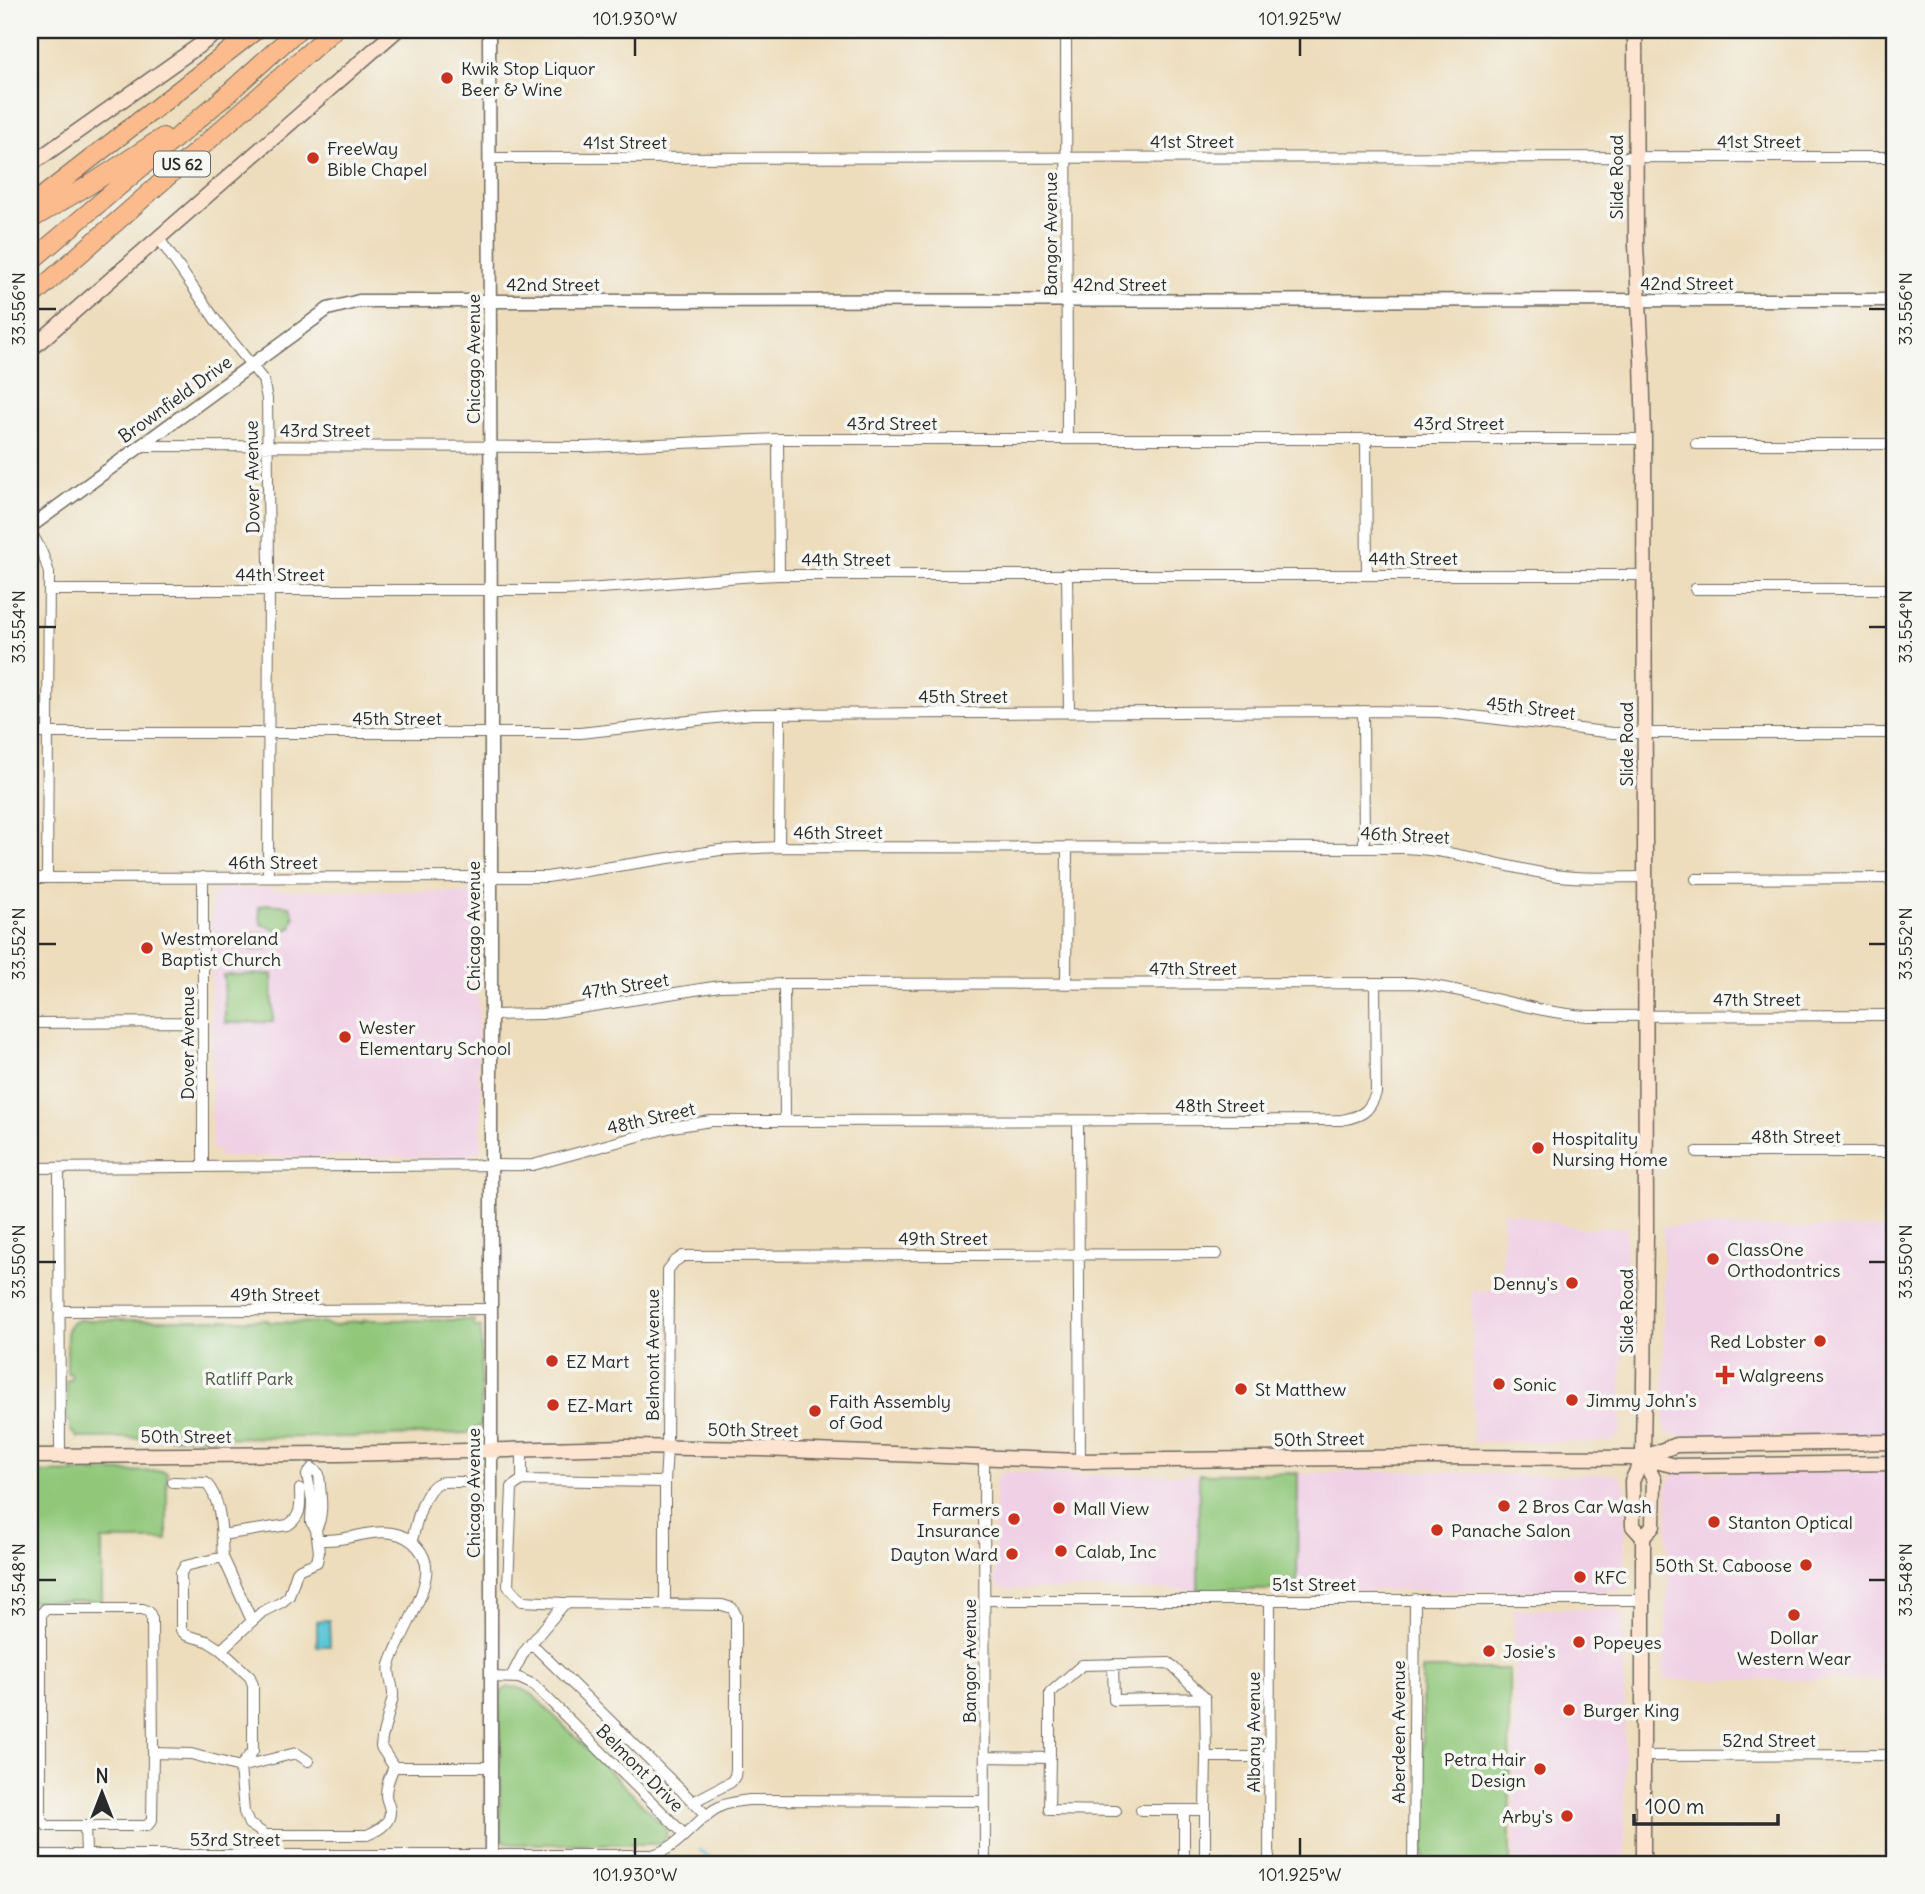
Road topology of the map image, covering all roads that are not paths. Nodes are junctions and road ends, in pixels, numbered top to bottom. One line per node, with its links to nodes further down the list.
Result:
1 (221, 30): 14 (main road)
2 (256, 30): 15 (highway)
3 (298, 30): 9 (highway, US 62)
4 (334, 30): 19 (highway, US 62)
5 (397, 30): 17 (main road)
6 (489, 30): 13 (street, Chicago Avenue)
7 (1066, 30): 10 (street, Bangor Avenue)
8 (1635, 30): 11 (main road, Slide Road)
9 (222, 99): 16 (highway); 18 (highway, US 62)
10 (1066, 157): 11 (street, 41st Street); 13 (street, 41st Street); 23 (street, Bangor Avenue)
11 (1636, 157): 12 (street, 41st Street); 20 (main road, Slide Road)
12 (1895, 157)
13 (489, 158): 22 (street, Chicago Avenue)
14 (30, 165)
15 (30, 206)
16 (30, 220)
17 (158, 237): 25 (main road); 26 (street, Dover Avenue)
18 (30, 262)
19 (30, 298)
20 (1639, 300): 21 (street, 42nd Street); 23 (street, 42nd Street); 30 (main road, Slide Road)
21 (1895, 300)
22 (490, 302): 23 (street, 42nd Street); 24 (street, 42nd Street); 35 (street, Chicago Avenue)
23 (1066, 302): 28 (street, Bangor Avenue)
24 (344, 303): 26 (street, Brownfield Drive)
25 (30, 350)
26 (250, 365): 33 (street, Brownfield Drive); 34 (street, Dover Avenue)
27 (778, 439): 28 (street, 43rd Street); 35 (street, 43rd Street); 39 (street)
28 (1067, 439): 29 (street, 43rd Street)
29 (1366, 439): 30 (street, 43rd Street); 38 (street)
30 (1644, 439): 40 (main road, Slide Road)
31 (1696, 444): 32 (street)
32 (1895, 444)
33 (140, 446): 34 (street, 43rd Street); 36 (street, Brownfield Drive)
34 (268, 446): 35 (street, 43rd Street); 44 (street, Dover Avenue)
35 (491, 446): 45 (street, Chicago Avenue)
36 (30, 529): 43 (street)
37 (1067, 574): 38 (street, 44th Street); 39 (street, 44th Street); 46 (street)
38 (1367, 574): 40 (street, 44th Street)
39 (779, 575): 45 (street, 44th Street)
40 (1644, 575): 53 (main road, Slide Road)
41 (1695, 589): 42 (street)
42 (1895, 589)
43 (48, 590): 44 (street, 44th Street); 50 (street)
44 (269, 590): 45 (street, 44th Street); 51 (street, Dover Avenue)
45 (491, 590): 52 (street, Chicago Avenue)
46 (1069, 711): 47 (street, 45th Street); 48 (street, 45th Street)
47 (1363, 711): 53 (street, 45th Street); 57 (street)
48 (780, 713): 52 (street, 45th Street); 55 (street)
49 (30, 733): 50 (street, 45th Street)
50 (49, 733): 51 (street, 45th Street); 62 (street)
51 (267, 733): 52 (street, 45th Street); 59 (street, Dover Avenue)
52 (491, 733): 63 (street, Chicago Avenue)
53 (1645, 733): 54 (street, 45th Street); 60 (main road, Slide Road)
54 (1895, 733)
55 (779, 847): 56 (street, 46th Street); 63 (street, 46th Street)
56 (1067, 848): 57 (street, 46th Street); 68 (street)
57 (1364, 848): 60 (street, 46th Street)
58 (203, 877): 59 (street, 46th Street); 62 (street, 46th Street); 73 (street, Dover Avenue)
59 (268, 877): 63 (street, 46th Street)
60 (1645, 877): 70 (main road, Slide Road)
61 (30, 878): 62 (street, 46th Street)
62 (47, 878)
63 (491, 878): 69 (street, Chicago Avenue)
64 (1895, 878): 65 (street)
65 (1696, 879)
66 (1375, 983): 68 (street, 47th Street); 70 (street, 47th Street); 75 (street, 48th Street)
67 (784, 984): 68 (street, 47th Street); 69 (street, 47th Street); 74 (street)
68 (1066, 984)
69 (491, 1015): 78 (street, Chicago Avenue)
70 (1645, 1015): 71 (street, 47th Street); 94 (main road, Slide Road)
71 (1895, 1015)
72 (30, 1023): 73 (street)
73 (203, 1023): 79 (street, Dover Avenue)
74 (785, 1120): 75 (street, 48th Street); 78 (street, 48th Street)
75 (1078, 1121): 82 (street)
76 (1697, 1152): 77 (street, 48th Street)
77 (1895, 1152)
78 (491, 1166): 79 (street, 48th Street); 85 (street, Chicago Avenue)
79 (203, 1167): 81 (street, 48th Street)
80 (30, 1168): 81 (street, 48th Street)
81 (59, 1168): 86 (street)
82 (1079, 1254): 83 (street, 49th Street); 84 (street, 49th Street); 95 (street)
83 (1217, 1254)
84 (672, 1264): 88 (street, Belmont Avenue)
85 (491, 1309): 86 (street, 49th Street); 90 (street, Chicago Avenue)
86 (59, 1311): 92 (street)
87 (1895, 1442): 94 (main road, 50th Street)
88 (667, 1448): 89 (main road, 50th Street); 93 (main road, 50th Street); 100 (street, Belmont Avenue)
89 (522, 1449): 90 (main road, 50th Street); 97 (street)
90 (490, 1450): 92 (main road, 50th Street); 117 (street, Chicago Avenue)
91 (30, 1456): 92 (main road, 50th Street)
92 (60, 1456)
93 (984, 1457): 95 (main road, 50th Street); 108 (street, Bangor Avenue)
94 (1643, 1458): 95 (main road, 50th Street); 96 (main road, 50th Street); 104 (main road, Slide Road); 104 (main road, Slide Road)
95 (1080, 1461)
96 (1895, 1462)
97 (522, 1480): 100 (street); 111 (street)
98 (173, 1482): 102 (street)
99 (462, 1482): 105 (street)
100 (665, 1482): 112 (street, Belmont Avenue)
101 (300, 1489): 102 (street)
102 (221, 1535): 106 (street)
103 (317, 1535): 103 (street); 105 (street); 113 (street)
104 (1643, 1537): 110 (main road, Slide Road)
105 (412, 1540): 129 (street)
106 (223, 1557): 113 (street); 115 (street)
107 (1415, 1599): 109 (street, 51st Street); 110 (street, 51st Street); 151 (street, Aberdeen Avenue)
108 (985, 1600): 109 (street, 51st Street); 123 (street, Bangor Avenue)
109 (1270, 1600): 125 (street, Albany Avenue)
110 (1643, 1600): 122 (main road, Slide Road)
111 (565, 1604): 112 (street); 114 (street)
112 (665, 1604): 132 (street)
113 (252, 1621): 115 (street)
114 (531, 1643): 118 (street); 132 (street)
115 (221, 1650): 128 (street)
116 (1113, 1664): 119 (street); 119 (street); 126 (street)
117 (490, 1677): 118 (street, Belmont Drive); 130 (street, Chicago Avenue)
118 (511, 1677): 141 (street, Belmont Drive)
119 (1205, 1698): 124 (street)
120 (153, 1753): 128 (street); 138 (street); 138 (street)
121 (1895, 1755): 122 (street, 52nd Street)
122 (1643, 1756): 152 (main road, Slide Road)
123 (985, 1757): 126 (street); 131 (street, Bangor Avenue)
124 (1206, 1757): 125 (street); 135 (street)
125 (1269, 1757): 150 (street, Albany Avenue)
126 (1049, 1758): 136 (street)
127 (308, 1761): 128 (street)
128 (240, 1767): 139 (street)
129 (394, 1767): 130 (street); 140 (street)
130 (490, 1767): 146 (street, Chicago Avenue)
131 (985, 1801): 137 (street, Belmont Drive); 147 (street, Bangor Avenue)
132 (693, 1802): 137 (street)
133 (1141, 1810): 134 (street)
134 (1184, 1810): 135 (street); 148 (street)
135 (1205, 1810): 149 (street)
136 (1116, 1811)
137 (707, 1815): 141 (street, Belmont Drive)
138 (85, 1826): 142 (street)
139 (266, 1835): 140 (street); 144 (street)
140 (367, 1835): 145 (street)
141 (685, 1835): 146 (street, 53rd Street)
142 (86, 1854): 143 (street, 53rd Street); 144 (street, 53rd Street)
143 (30, 1855)
144 (265, 1855): 145 (street, 53rd Street)
145 (368, 1855): 146 (street, 53rd Street)
146 (491, 1860)
147 (985, 1864)
148 (1184, 1864)
149 (1205, 1864)
150 (1269, 1864)
151 (1413, 1864)
152 (1643, 1864)

